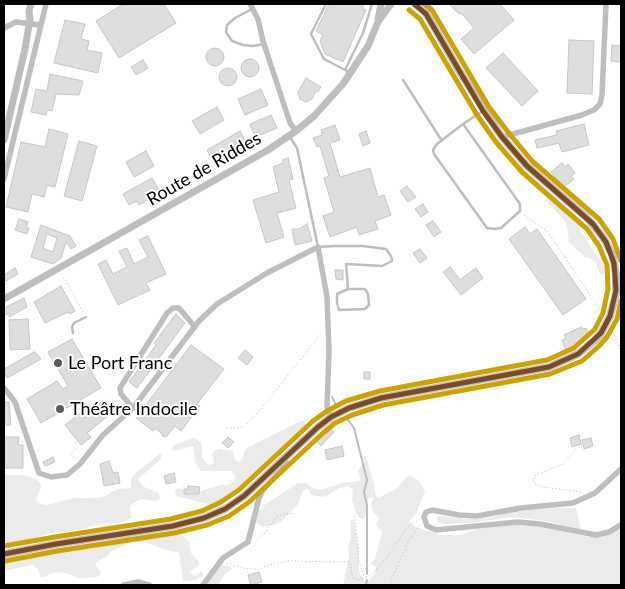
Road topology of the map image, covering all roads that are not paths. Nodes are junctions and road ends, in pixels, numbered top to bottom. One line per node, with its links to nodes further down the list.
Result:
1 (46, 4): 12 (street)
2 (326, 4): 15 (lane)
3 (372, 4): 15 (lane)
4 (381, 4): 11 (street, Route de Riddes)
5 (391, 4): 11 (street, Route de Riddes)
6 (414, 4): 10 (main road)
7 (421, 4): 10 (main road)
8 (606, 4): 21 (street)
9 (251, 6): 14 (street); 14 (lane)
10 (426, 14): 17 (main road)
11 (378, 22): 15 (street, Route de Riddes)
12 (38, 25): 13 (street); 23 (street)
13 (4, 28)
14 (264, 44): 19 (street)
15 (348, 71): 19 (street, Route de Riddes)
16 (402, 80): 22 (lane)
17 (483, 111): 18 (lane); 21 (main road)
18 (463, 124): 22 (lane); 22 (lane)
19 (296, 131): 20 (street, Route de Riddes)
20 (289, 136): 24 (lane); 27 (street, Route de Riddes)
21 (502, 137): 26 (main road)
22 (442, 141)
23 (4, 179)
24 (318, 247): 25 (lane); 29 (street); 33 (street)
25 (348, 289): 25 (lane)
26 (619, 290): 33 (main road, bridge)
27 (4, 298)
28 (86, 317): 30 (lane)
29 (195, 326): 32 (street); 32 (street)
30 (72, 333)
31 (4, 388): 32 (street)
32 (134, 408)
33 (330, 415): 34 (main road)
34 (284, 460): 37 (main road); 40 (street)
35 (621, 469): 36 (street)
36 (621, 525)
37 (4, 554)
38 (124, 585): 39 (street)
39 (149, 585)
40 (203, 585)

